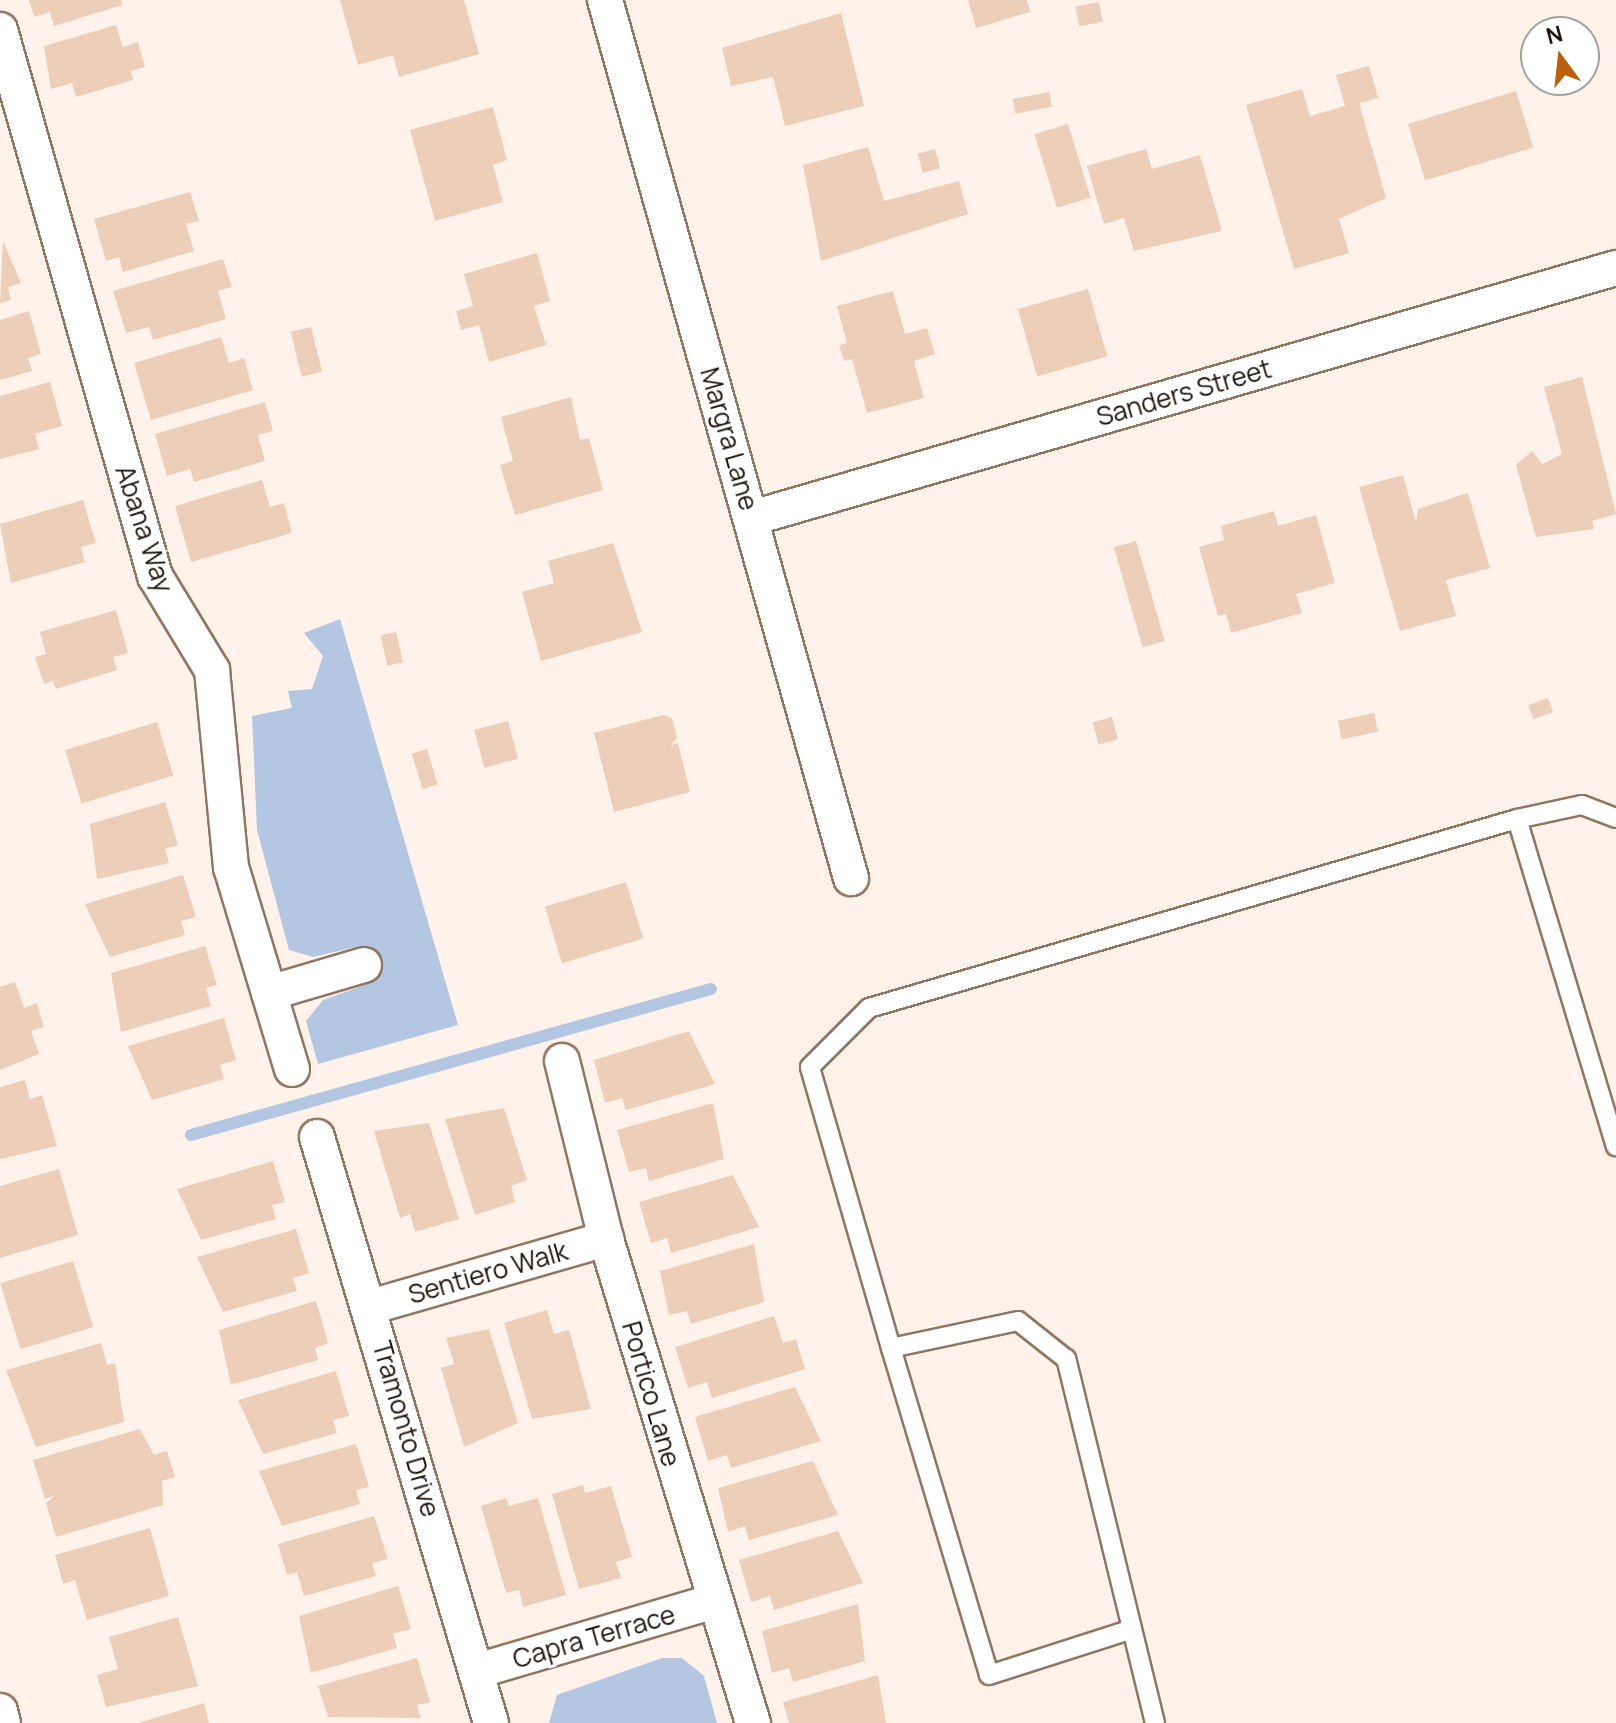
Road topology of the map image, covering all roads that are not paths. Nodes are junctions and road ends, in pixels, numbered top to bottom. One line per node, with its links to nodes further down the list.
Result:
1 (605, 0): 4 (street, Margra Lane)
2 (0, 30): 9 (street, Abana Way)
3 (1616, 268): 4 (street, Sanders Street)
4 (752, 518): 7 (street, Margra Lane)
5 (1616, 818): 6 (lane)
6 (1517, 819): 13 (lane); 16 (lane)
7 (851, 878)
8 (364, 965): 9 (street)
9 (269, 993): 11 (street, Abana Way)
10 (562, 1061): 14 (street, Portico Lane)
11 (292, 1069)
12 (317, 1137): 15 (street, Tramonto Drive)
13 (1616, 1146)
14 (606, 1239): 15 (street, Sentiero Walk); 17 (street, Portico Lane)
15 (370, 1307): 19 (street, Tramonto Drive)
16 (891, 1348): 18 (lane); 18 (lane)
17 (712, 1602): 19 (street, Capra Terrace); 23 (street, Portico Lane)
18 (1129, 1630): 24 (lane)
19 (477, 1671): 22 (street, Tramonto Drive)
20 (0, 1711): 21 (street)
21 (3, 1723)
22 (491, 1723)
23 (753, 1723)
24 (1155, 1723)

